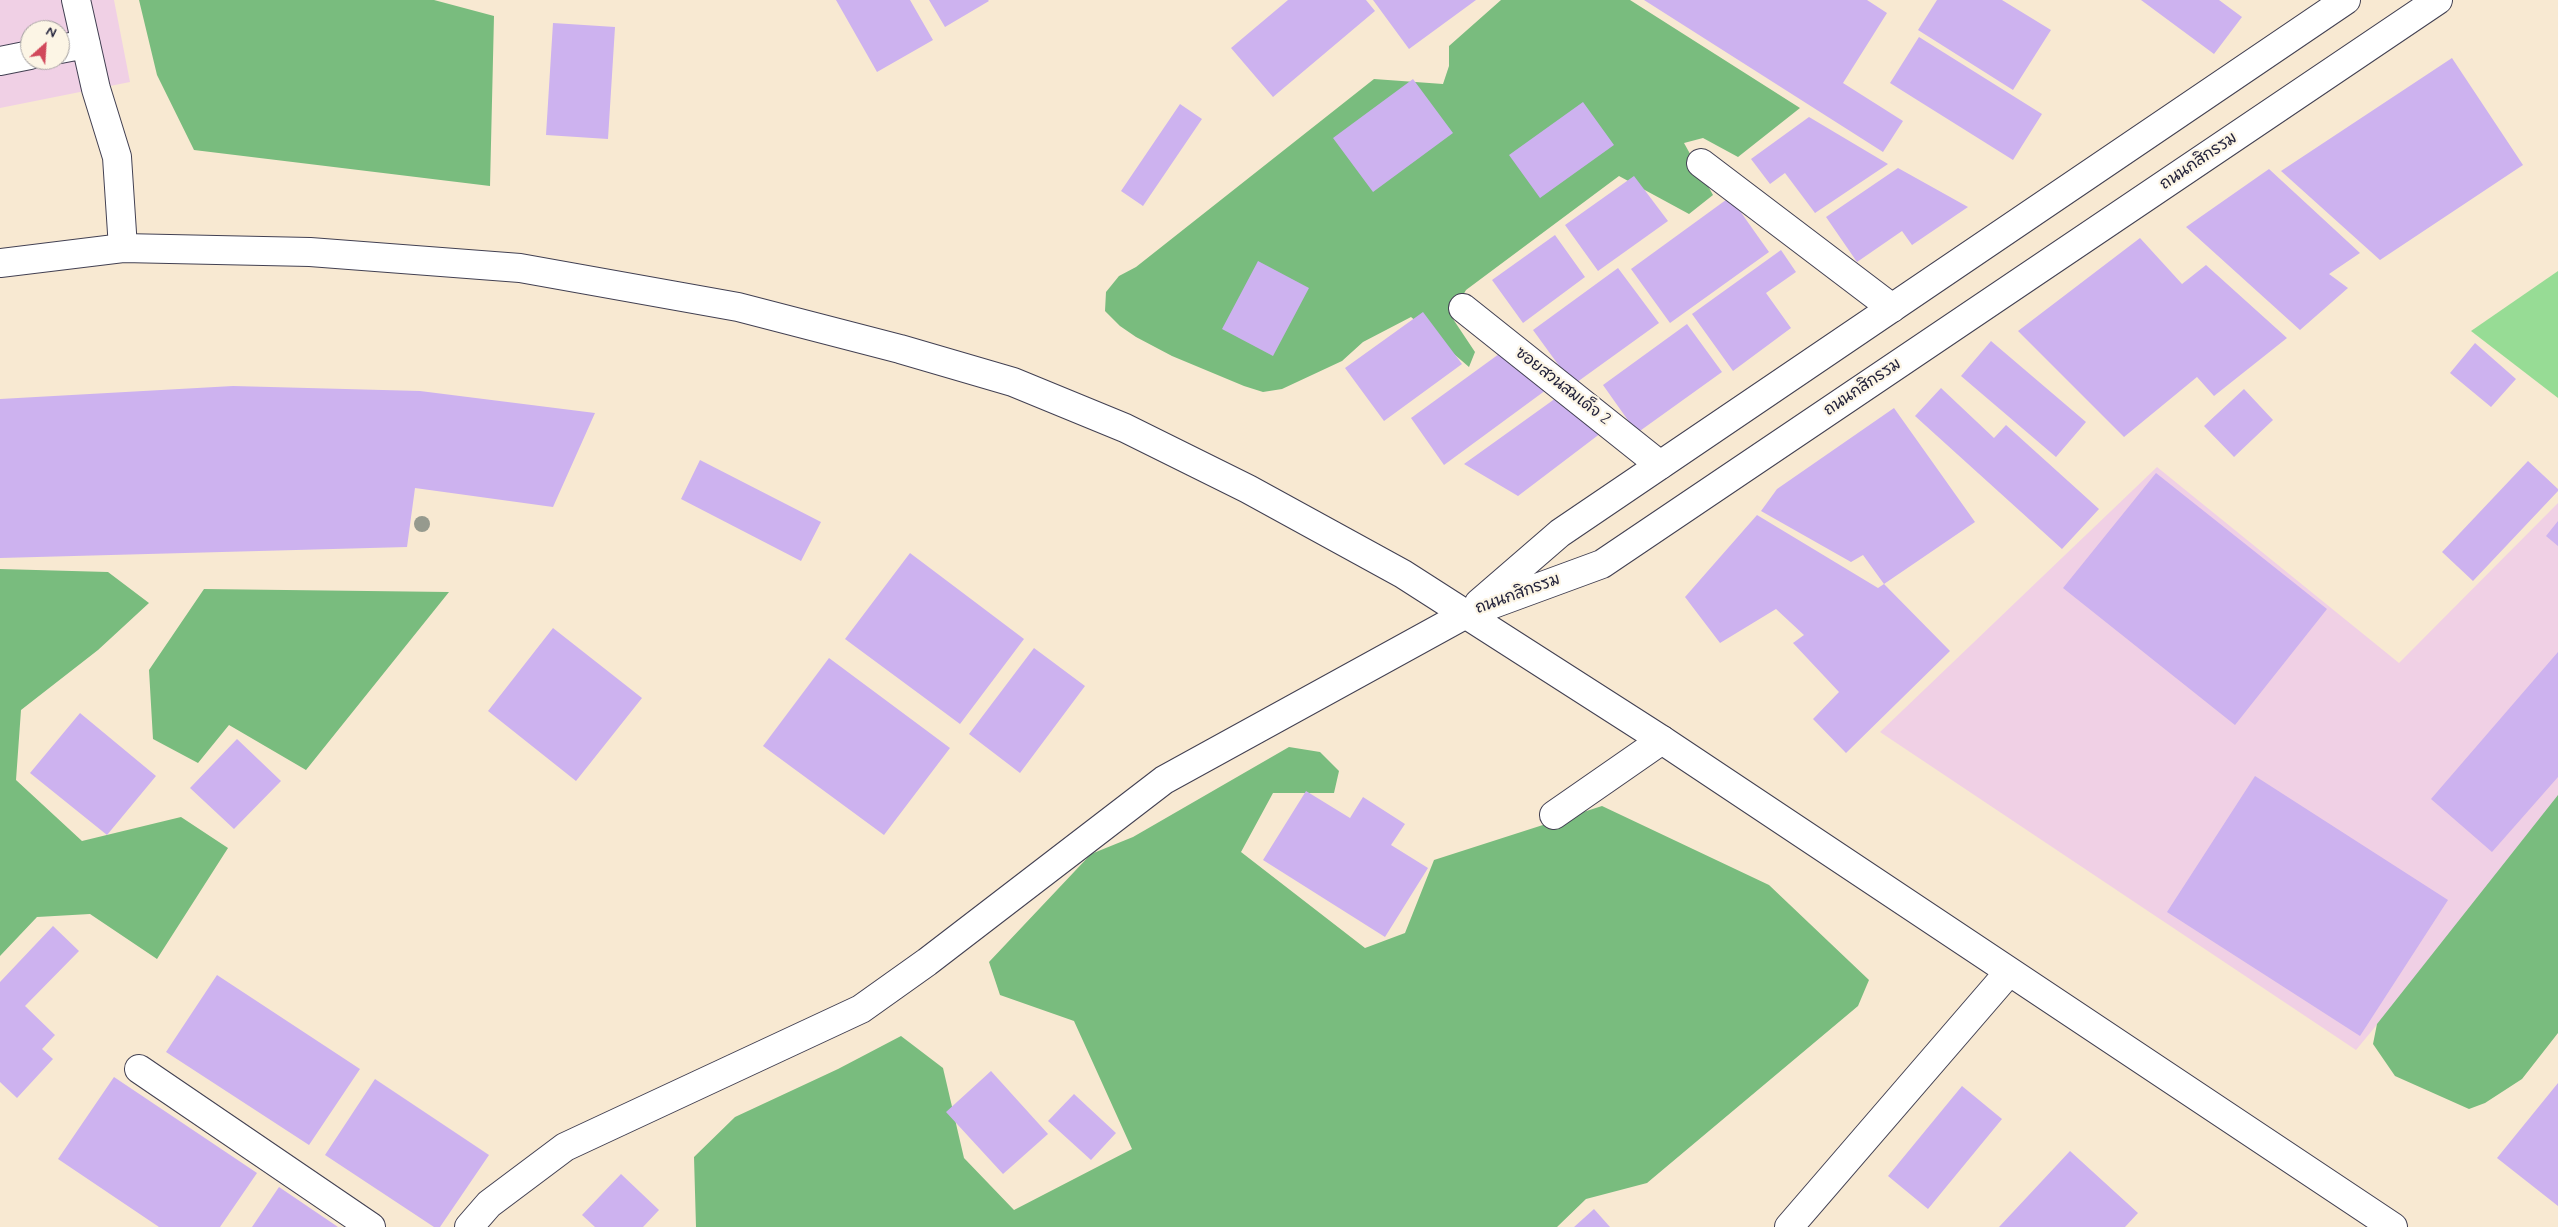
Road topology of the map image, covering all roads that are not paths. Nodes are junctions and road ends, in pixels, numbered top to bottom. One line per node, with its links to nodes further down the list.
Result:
1 (76, 0): 4 (main road)
2 (2346, 0): 12 (main road, ถนนกสิกรรม)
3 (2438, 0): 14 (main road, ถนนกสิกรรม)
4 (86, 44): 5 (main road); 9 (main road)
5 (70, 48)
6 (20, 57): 7 (main road)
7 (0, 61)
8 (1701, 163): 12 (main road)
9 (124, 248): 10 (main road); 14 (main road)
10 (0, 263)
11 (1463, 308): 13 (main road, ซอยสวนสมเด็จ 2)
12 (1892, 308): 13 (main road, ถนนกสิกรรม)
13 (1660, 465): 14 (main road, ถนนกสิกรรม)
14 (1466, 614): 15 (main road); 20 (main road)
15 (1662, 740): 16 (main road); 17 (main road)
16 (1554, 815)
17 (2009, 972): 21 (main road); 22 (main road)
18 (139, 1069): 19 (main road)
19 (371, 1227)
20 (469, 1227)
21 (1789, 1227)
22 (2393, 1227)

